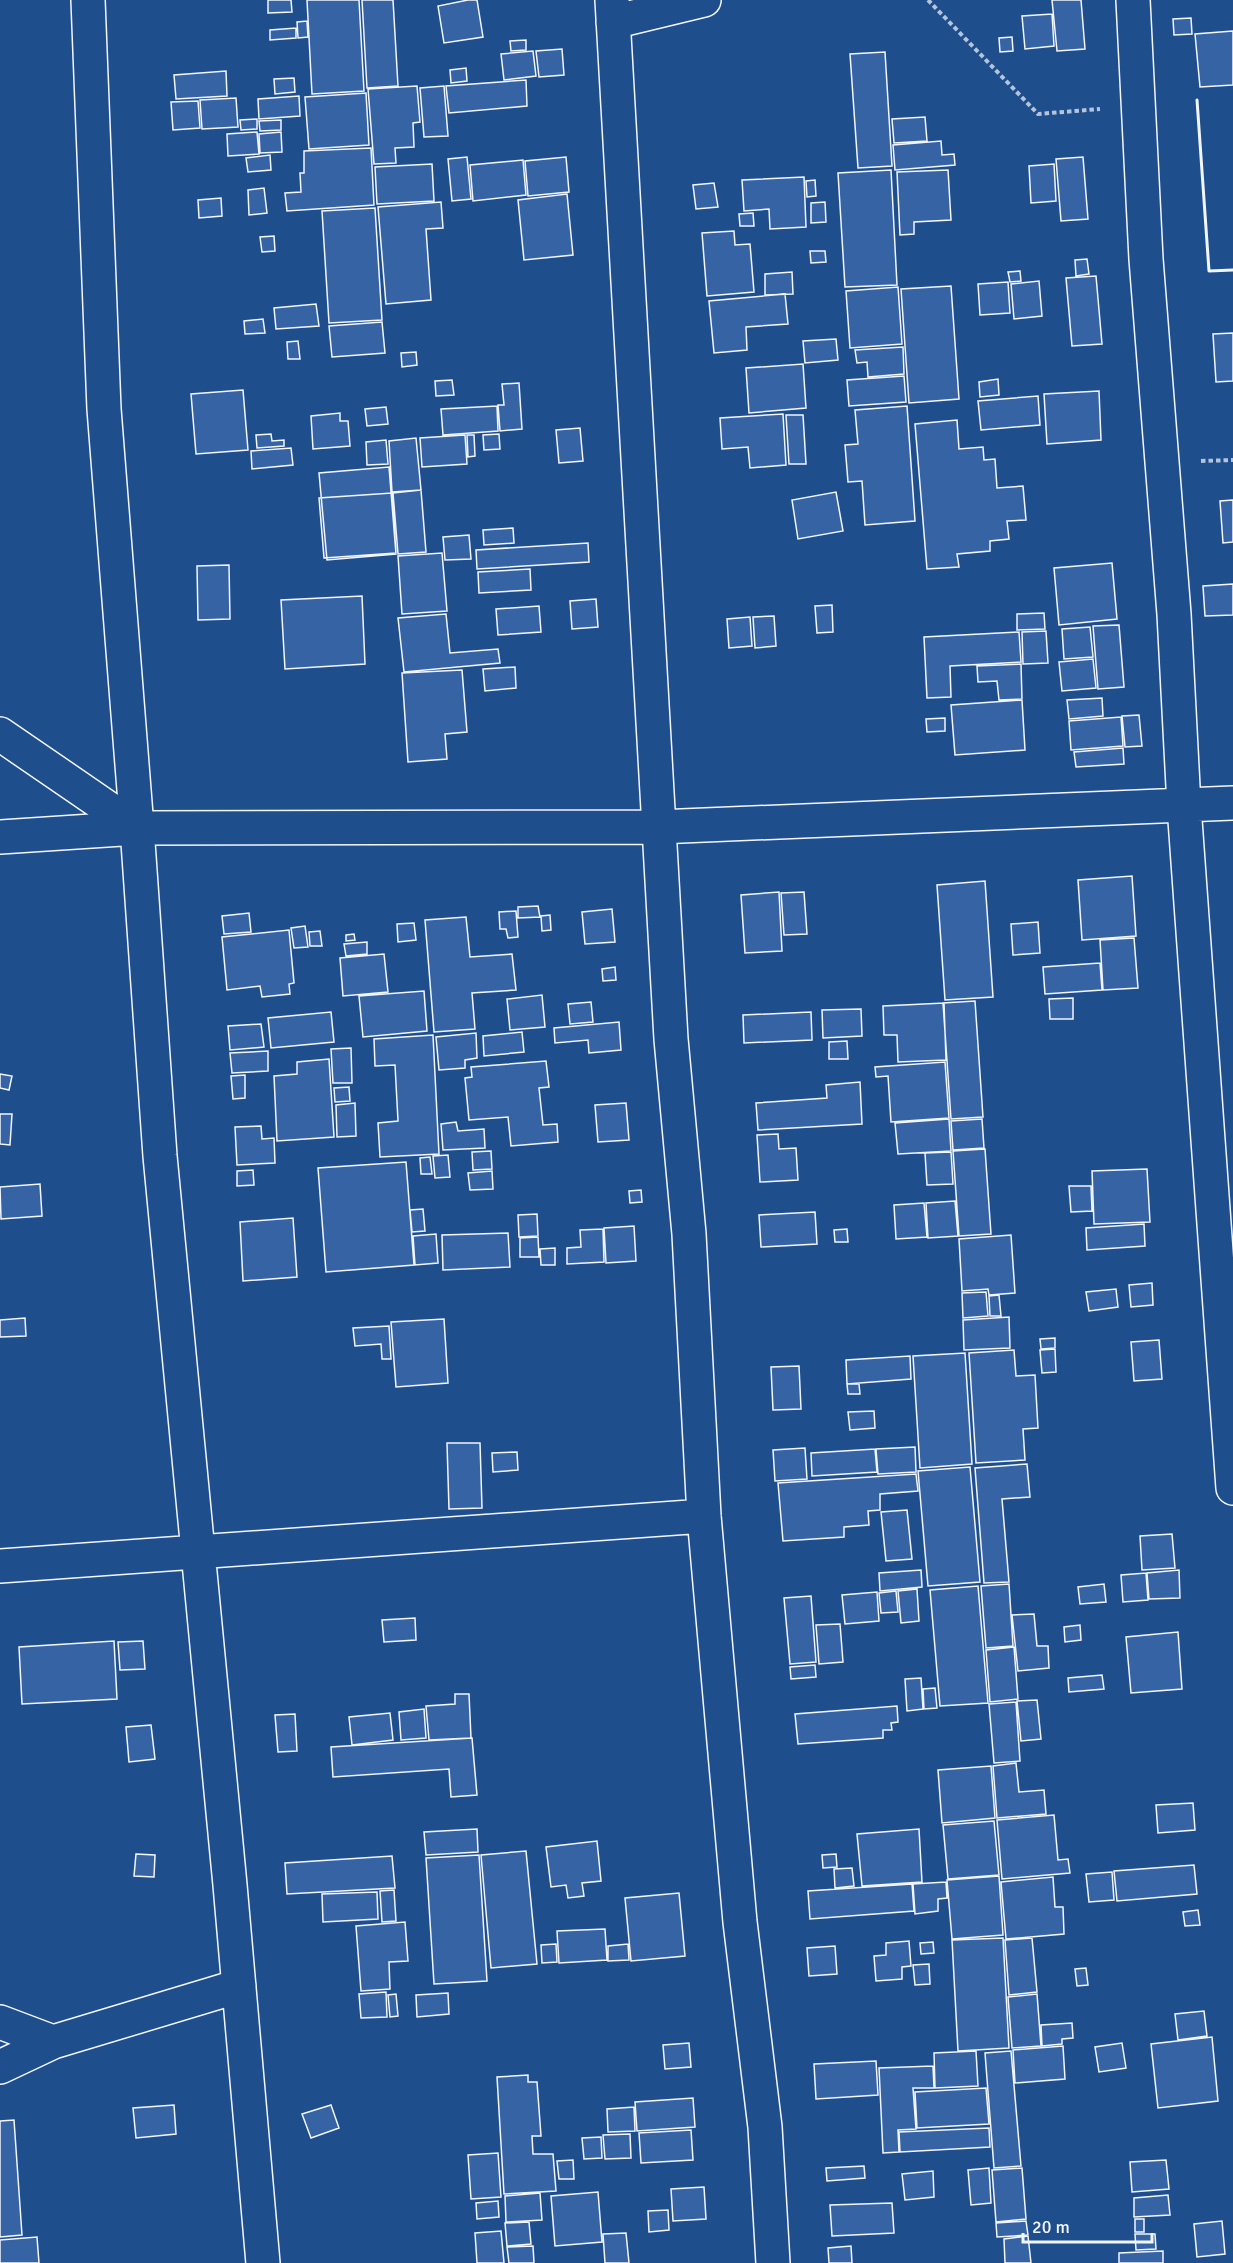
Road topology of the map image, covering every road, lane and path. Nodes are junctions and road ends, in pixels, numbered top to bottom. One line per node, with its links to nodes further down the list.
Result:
1 (88, 0): 11 (street)
2 (704, 0): 5 (street)
3 (928, 0): 6 (path)
4 (1133, 0): 6 (street)
5 (612, 11): 10 (street)
6 (1140, 106): 9 (street)
7 (0, 734): 11 (street)
8 (1233, 803): 9 (street)
9 (1184, 806): 10 (street); 13 (street)
10 (658, 827): 11 (street); 15 (street)
11 (137, 828): 12 (street); 16 (street)
12 (0, 837)
13 (1226, 1301): 14 (street)
14 (1233, 1488)
15 (704, 1516): 16 (street); 23 (street)
16 (198, 1551): 17 (street); 18 (street)
17 (0, 1566)
18 (239, 1986): 20 (street); 22 (street)
19 (0, 2022): 20 (street)
20 (53, 2042): 21 (street)
21 (0, 2067)
22 (263, 2263)
23 (773, 2263)

